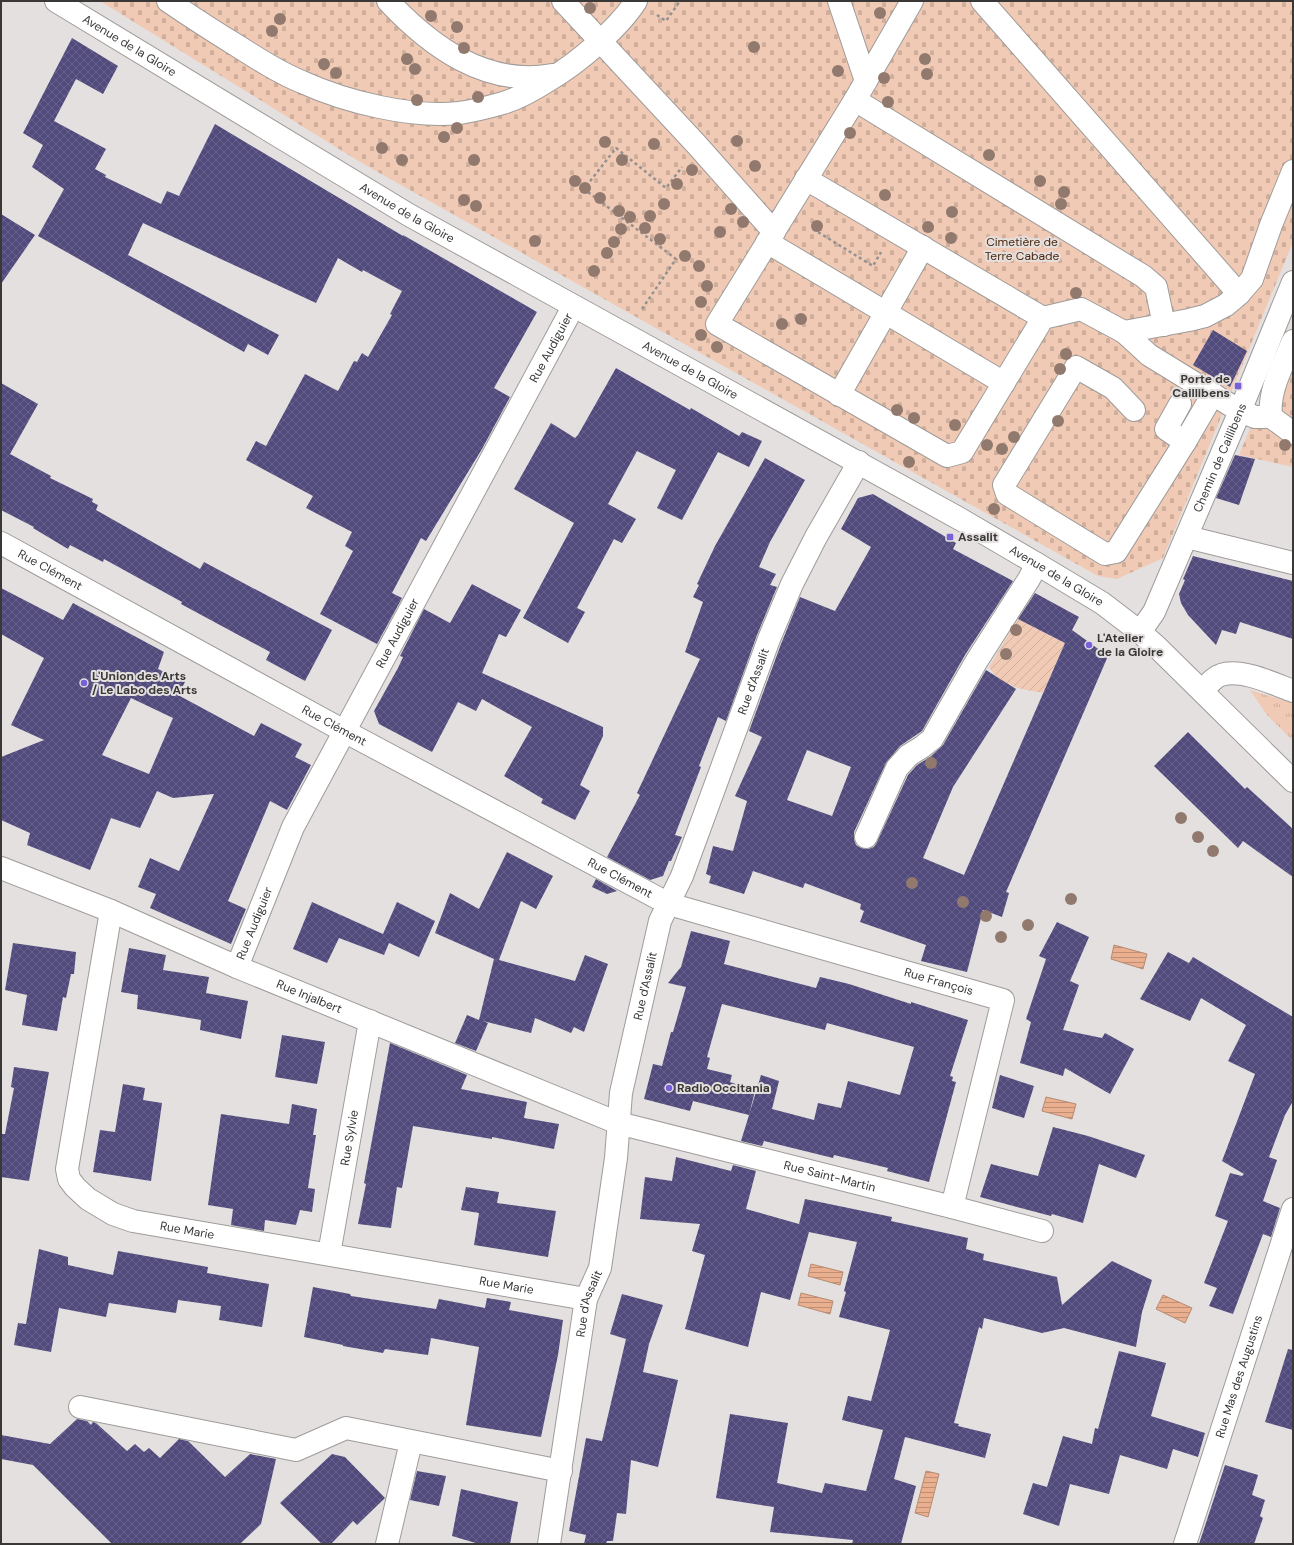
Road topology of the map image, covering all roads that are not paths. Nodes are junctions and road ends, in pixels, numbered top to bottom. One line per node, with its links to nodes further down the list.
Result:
1 (56, 1): 19 (street, Avenue de la Gloire)
2 (168, 1): 10 (street)
3 (388, 1): 10 (street)
4 (563, 1): 9 (street)
5 (636, 1): 9 (street)
6 (839, 1): 11 (street)
7 (912, 1): 11 (street)
8 (982, 1): 18 (street)
9 (600, 41): 10 (street); 15 (street)
10 (560, 73)
11 (866, 81): 12 (street)
12 (855, 100): 14 (street); 22 (street)
13 (1293, 171): 18 (street)
14 (806, 179): 15 (street); 16 (street)
15 (770, 237): 20 (street); 26 (street)
16 (923, 247): 20 (street); 21 (street)
17 (1293, 282): 30 (street, Chemin de Caillibens)
18 (1239, 294): 22 (street)
19 (573, 307): 34 (street, Avenue de la Gloire); 42 (street, Rue Audiguier)
20 (886, 313): 25 (street); 26 (street)
21 (1043, 318): 23 (street); 25 (street)
22 (1164, 325): 23 (street)
23 (1124, 332): 27 (street)
24 (1293, 341): 31 (street)
25 (1004, 383): 26 (street)
26 (839, 394)
27 (1213, 394): 30 (street); 33 (street)
28 (1180, 404): 33 (street)
29 (1134, 410): 33 (street)
30 (1240, 411): 31 (street); 35 (street, Chemin de Caillibens)
31 (1271, 417): 32 (street)
32 (1293, 433)
33 (1185, 442)
34 (859, 462): 38 (street, Avenue de la Gloire); 46 (street, Rue d'Assalit)
35 (1187, 537): 37 (street); 39 (street, Chemin de Caillibens)
36 (1, 543): 42 (street, Rue Clément)
37 (1293, 563)
38 (1037, 564): 39 (street, Avenue de la Gloire); 44 (street)
39 (1140, 632): 40 (street, Avenue de la Gloire)
40 (1202, 691): 41 (street); 43 (street, Avenue de la Gloire)
41 (1293, 691)
42 (344, 731): 46 (street, Rue Clément); 48 (street, Rue Audiguier)
43 (1293, 781)
44 (866, 837)
45 (1, 868): 47 (street, Rue Injalbert)
46 (669, 904): 50 (street, Rue d'Assalit); 51 (street, Rue François)
47 (111, 911): 48 (street, Rue Injalbert); 54 (street, Rue Marie)
48 (237, 967): 49 (street, Rue Injalbert)
49 (370, 1021): 50 (street, Rue Injalbert); 54 (street, Rue Sylvie)
50 (618, 1123): 51 (street, Rue Saint-Martin); 55 (street, Rue d'Assalit)
51 (952, 1207): 53 (street, Rue Saint-Martin)
52 (1293, 1209): 61 (street, Rue Mas des Augustins)
53 (1042, 1231)
54 (330, 1254): 55 (street, Rue Marie)
55 (586, 1299): 58 (street, Rue d'Assalit)
56 (80, 1407): 57 (street)
57 (411, 1442): 58 (street); 59 (street)
58 (561, 1471): 60 (street, Rue d'Assalit)
59 (387, 1544)
60 (548, 1544)
61 (1185, 1544)

